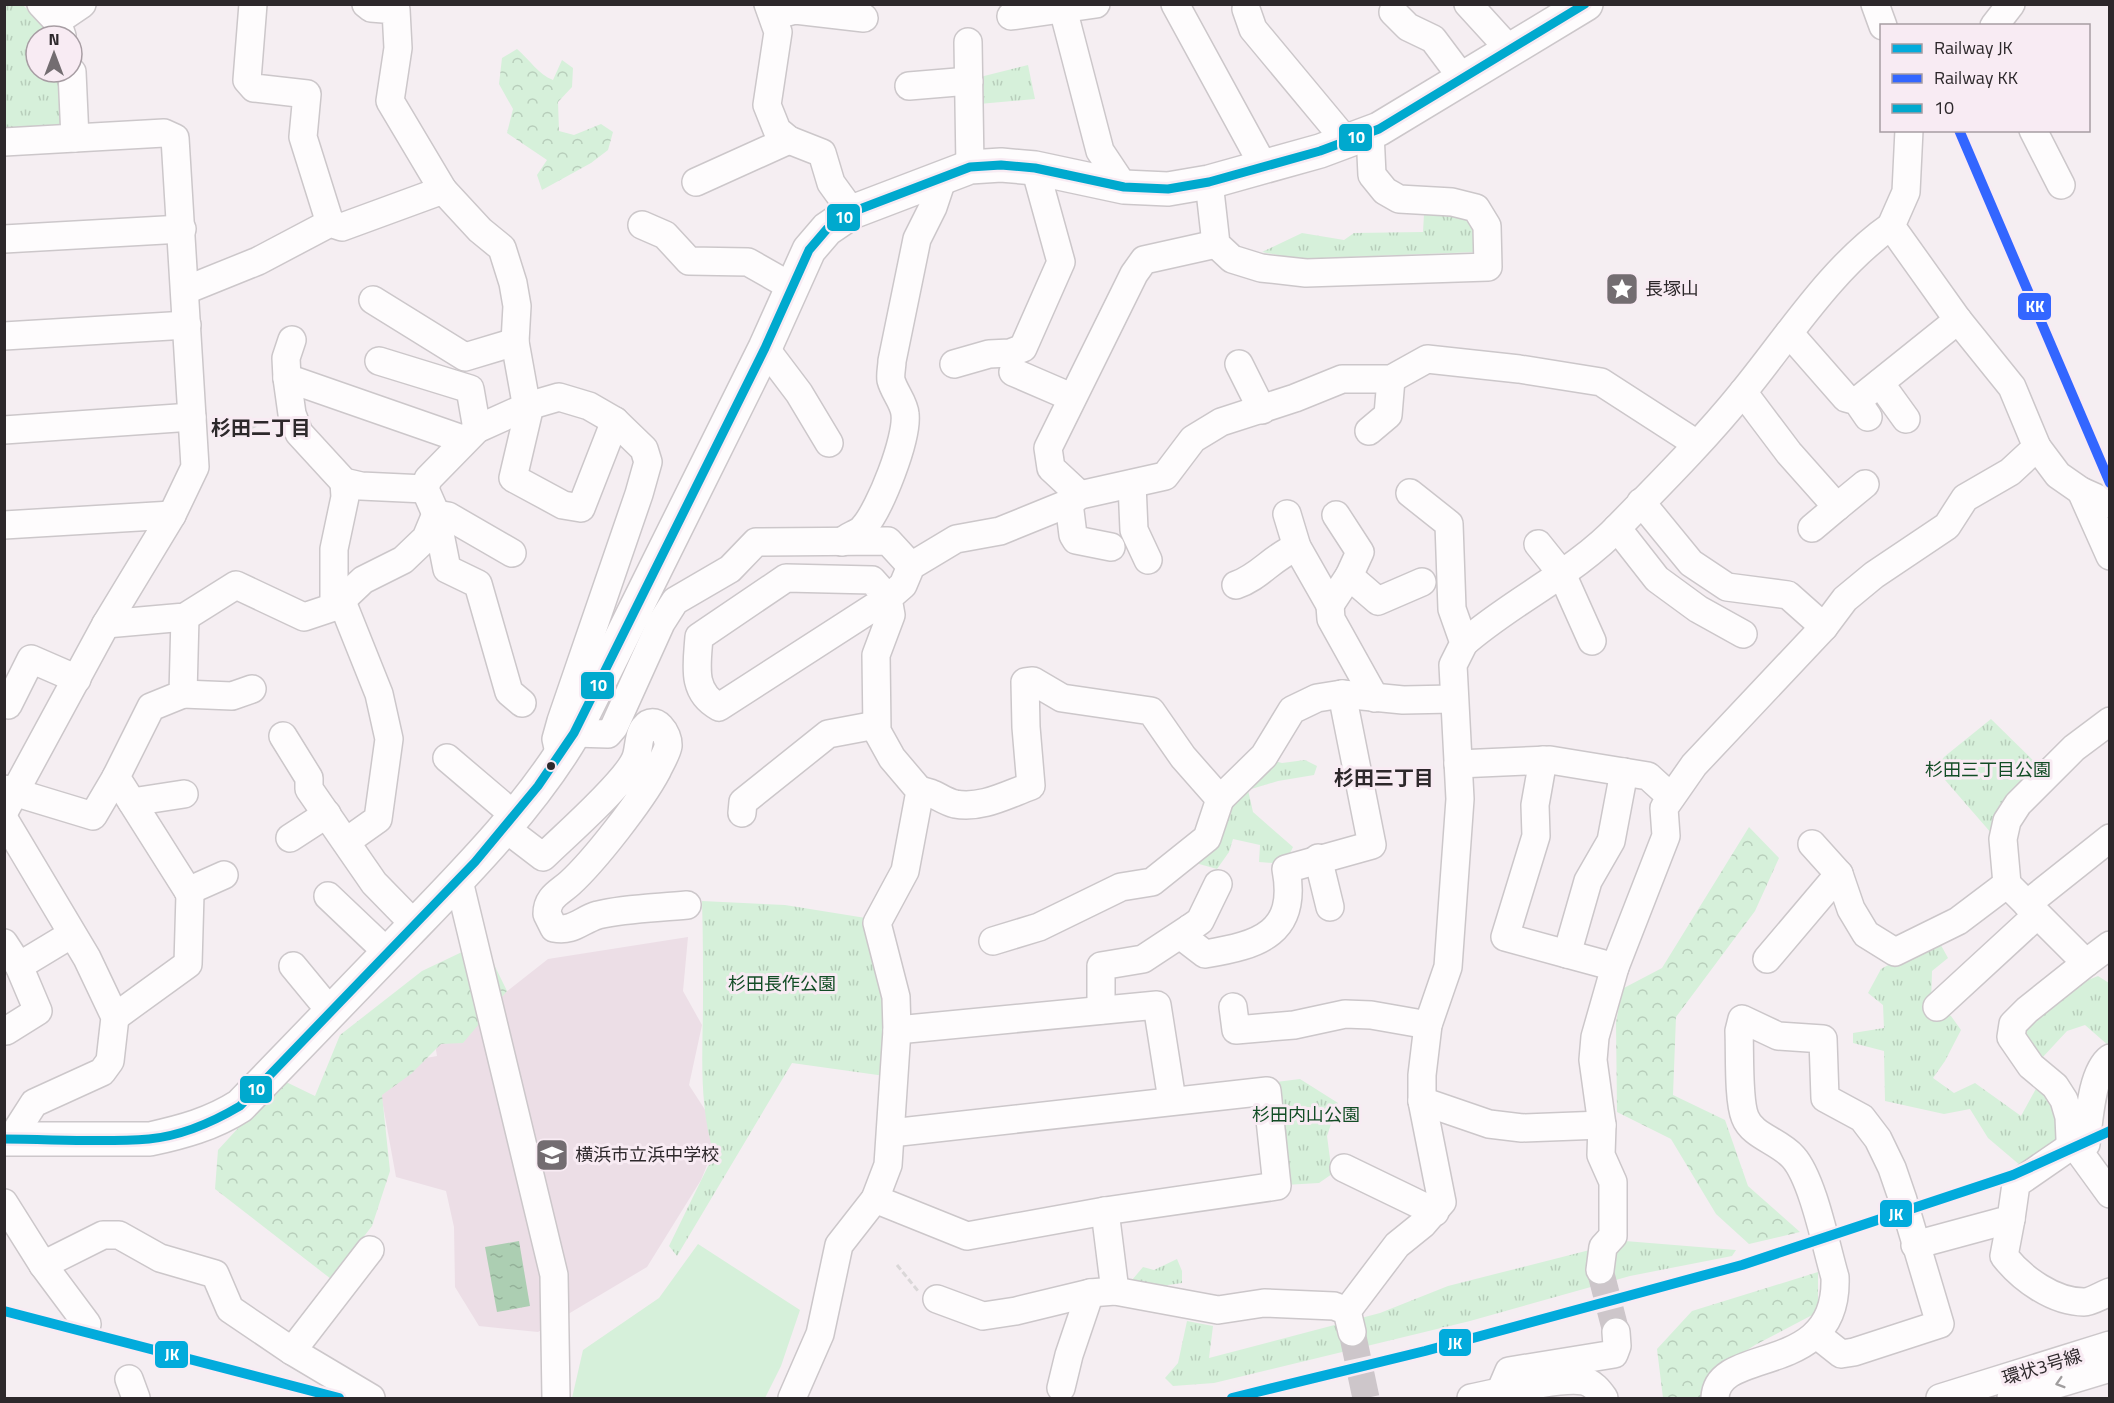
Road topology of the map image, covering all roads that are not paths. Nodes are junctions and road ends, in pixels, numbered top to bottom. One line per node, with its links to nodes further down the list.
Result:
1 (82, 4): 17 (street)
2 (253, 4): 41 (street)
3 (366, 4): 10 (street)
4 (1096, 4): 11 (street)
5 (1175, 4): 32 (street)
6 (1468, 4): 21 (street)
7 (1586, 4): 21 (main road)
8 (1875, 4): 18 (street)
9 (2011, 4): 19 (street)
10 (398, 7): 39 (street)
11 (1063, 9): 14 (street); 38 (street)
12 (1245, 9): 28 (street)
13 (770, 10): 16 (street); 30 (street)
14 (1022, 11)
15 (1393, 12): 22 (street)
16 (864, 18)
17 (53, 20)
18 (1881, 24)
19 (1996, 24)
20 (968, 42): 23 (street)
21 (1510, 50): 22 (main road)
22 (1463, 80): 28 (main road)
23 (969, 81): 25 (street); 34 (street)
24 (73, 84): 29 (street)
25 (909, 86)
26 (1909, 132): 43 (street)
27 (2034, 132): 37 (street)
28 (1358, 137): 32 (main road); 46 (street)
29 (75, 138): 31 (street); 44 (street)
30 (789, 140): 35 (street); 40 (street)
31 (4, 142)
32 (1264, 167): 36 (main road)
33 (1035, 168): 34 (main road); 38 (main road); 58 (street)
34 (957, 172): 40 (main road); 94 (street)
35 (696, 182)
36 (1209, 182): 38 (main road); 46 (street)
37 (2061, 185)
38 (1124, 188)
39 (443, 190): 41 (street); 55 (street)
40 (852, 212): 47 (main road)
41 (330, 223): 48 (street)
42 (642, 225): 47 (street)
43 (1891, 226): 50 (street); 52 (street)
44 (182, 230): 45 (street); 48 (street)
45 (4, 239)
46 (1216, 244): 65 (street)
47 (792, 287): 56 (main road)
48 (186, 290): 51 (street)
49 (385, 300): 55 (street)
50 (1958, 320): 63 (street); 76 (street)
51 (187, 325): 53 (street); 70 (street)
52 (1789, 333): 63 (street); 64 (street)
53 (4, 336)
54 (292, 340): 61 (street)
55 (514, 342): 66 (street)
56 (765, 348): 74 (street); 128 (main road)
57 (379, 362): 73 (street)
58 (954, 364)
59 (1239, 364): 67 (street)
60 (1013, 372): 65 (street)
61 (287, 378): 73 (street); 77 (street)
62 (1391, 379): 67 (street); 72 (street); 75 (street)
63 (1880, 383): 68 (street)
64 (1743, 392): 75 (street); 86 (street)
65 (1071, 398): 83 (street)
66 (528, 406): 69 (street); 69 (street); 73 (street)
67 (1262, 410): 78 (street)
68 (1906, 419)
69 (615, 421): 128 (street)
70 (193, 427): 71 (street); 89 (street)
71 (4, 430)
72 (1369, 431)
73 (471, 435): 80 (street)
74 (829, 443)
75 (1697, 444): 84 (street)
76 (2037, 447): 81 (street); 113 (street)
77 (344, 482): 80 (street); 109 (street)
78 (1132, 484): 83 (street); 100 (street)
79 (1865, 484): 86 (street)
80 (425, 489): 87 (street)
81 (2081, 491): 85 (street); 99 (street)
82 (1410, 493): 116 (street)
83 (1075, 499): 96 (street); 101 (street)
84 (1641, 502): 92 (street); 113 (street)
85 (2109, 504)
86 (1837, 507): 93 (street)
87 (436, 514): 98 (street); 109 (street); 124 (street)
88 (1287, 514): 97 (street)
89 (172, 515): 91 (street); 112 (street)
90 (1336, 515): 104 (street)
91 (4, 525)
92 (1617, 528): 103 (street); 114 (street)
93 (1812, 528)
94 (842, 542): 101 (street); 102 (street)
95 (1538, 544): 103 (street)
96 (1111, 547)
97 (1297, 547): 106 (street); 110 (street)
98 (512, 553)
99 (2109, 556)
100 (1148, 560)
101 (911, 566): 107 (street)
102 (730, 569): 108 (street); 128 (street)
103 (1562, 574): 115 (street); 116 (street)
104 (1349, 576): 105 (street); 110 (street)
105 (1422, 582)
106 (1236, 585)
107 (888, 598): 108 (street); 108 (street); 126 (street)
108 (749, 603)
109 (339, 604): 111 (street); 146 (street)
110 (1330, 605): 121 (street)
111 (185, 617): 112 (street); 119 (street)
112 (106, 624): 117 (street)
113 (1824, 627): 137 (street)
114 (1743, 634)
115 (1592, 641)
116 (1464, 643): 122 (street)
117 (77, 679): 123 (street); 136 (street)
118 (252, 689): 119 (street)
119 (183, 694): 133 (street)
120 (1342, 694): 121 (street); 138 (street); 148 (street)
121 (1376, 698): 122 (street)
122 (1453, 699): 131 (street)
123 (4, 704)
124 (522, 704)
125 (2109, 721): 153 (street)
126 (876, 725): 134 (street); 140 (street)
127 (283, 736): 141 (street)
128 (568, 745): 143 (main road)
129 (447, 758): 143 (street)
130 (1543, 760): 131 (street); 132 (street); 166 (street)
131 (1458, 764): 176 (street)
132 (1624, 772): 137 (street); 166 (street)
133 (116, 777): 136 (street); 139 (street)
134 (920, 791): 138 (street); 177 (street)
135 (184, 794): 139 (street)
136 (8, 797)
137 (1671, 797): 170 (street)
138 (1220, 799): 162 (street)
139 (132, 802): 154 (street)
140 (742, 813)
141 (327, 814): 144 (street); 146 (street)
142 (4, 819): 161 (street)
143 (509, 821): 151 (main road); 156 (street)
144 (290, 838)
145 (2109, 838): 158 (street)
146 (347, 842): 159 (street)
147 (1812, 844): 149 (street)
148 (1318, 858): 157 (street); 160 (street)
149 (1839, 874): 153 (street); 167 (street)
150 (224, 875): 154 (street)
151 (459, 880): 159 (main road); 209 (street)
152 (1218, 884): 160 (street)
153 (2007, 884): 158 (street)
154 (188, 891): 175 (street)
155 (328, 896): 164 (street)
156 (687, 905)
157 (1330, 907)
158 (2032, 909): 168 (street); 172 (street)
159 (415, 925): 164 (main road)
160 (1190, 928): 173 (street)
161 (72, 934): 165 (street); 175 (street)
162 (993, 940)
163 (2109, 945): 168 (street)
164 (388, 952): 174 (main road)
165 (9, 953): 178 (street)
166 (1567, 954): 170 (street)
167 (1767, 959)
168 (2086, 963): 185 (street)
169 (293, 966): 174 (street)
170 (1615, 967): 182 (street)
171 (1233, 1007): 176 (street)
172 (1937, 1007)
173 (1101, 1010): 177 (street); 180 (street)
174 (331, 1012): 184 (main road)
175 (115, 1017): 184 (street)
176 (1428, 1025): 181 (street)
177 (897, 1030): 183 (street)
178 (6, 1031)
179 (2109, 1058): 185 (street)
180 (1172, 1100): 183 (street); 190 (street)
181 (1422, 1101): 182 (street); 191 (street)
182 (1602, 1125): 196 (street)
183 (891, 1133): 188 (street)
184 (8, 1139)
185 (2073, 1144): 187 (street); 192 (street)
186 (1344, 1168): 191 (street)
187 (2109, 1194)
188 (875, 1198): 190 (street); 210 (street)
189 (4, 1203): 195 (street)
190 (1105, 1211): 197 (street)
191 (1435, 1212): 197 (street)
192 (2011, 1219): 193 (street); 198 (street)
193 (1915, 1245): 202 (street); 202 (street)
194 (370, 1250): 204 (street)
195 (43, 1265): 200 (street); 204 (street)
196 (1600, 1270)
197 (1103, 1292): 199 (street); 206 (street)
198 (2109, 1292)
199 (937, 1299)
200 (87, 1324)
201 (1616, 1332): 207 (street)
202 (1817, 1335): 213 (street)
203 (2109, 1345): 214 (street, 環状3号線)
204 (292, 1351): 208 (street)
205 (2109, 1368): 215 (street, 環状3号線, one-way to 215)
206 (1061, 1388)
207 (1500, 1392): 211 (street); 212 (street)
208 (371, 1398)
209 (556, 1398)
210 (792, 1398)
211 (1471, 1398)
212 (1604, 1398)
213 (1715, 1398)
214 (1940, 1398)
215 (2011, 1398)

